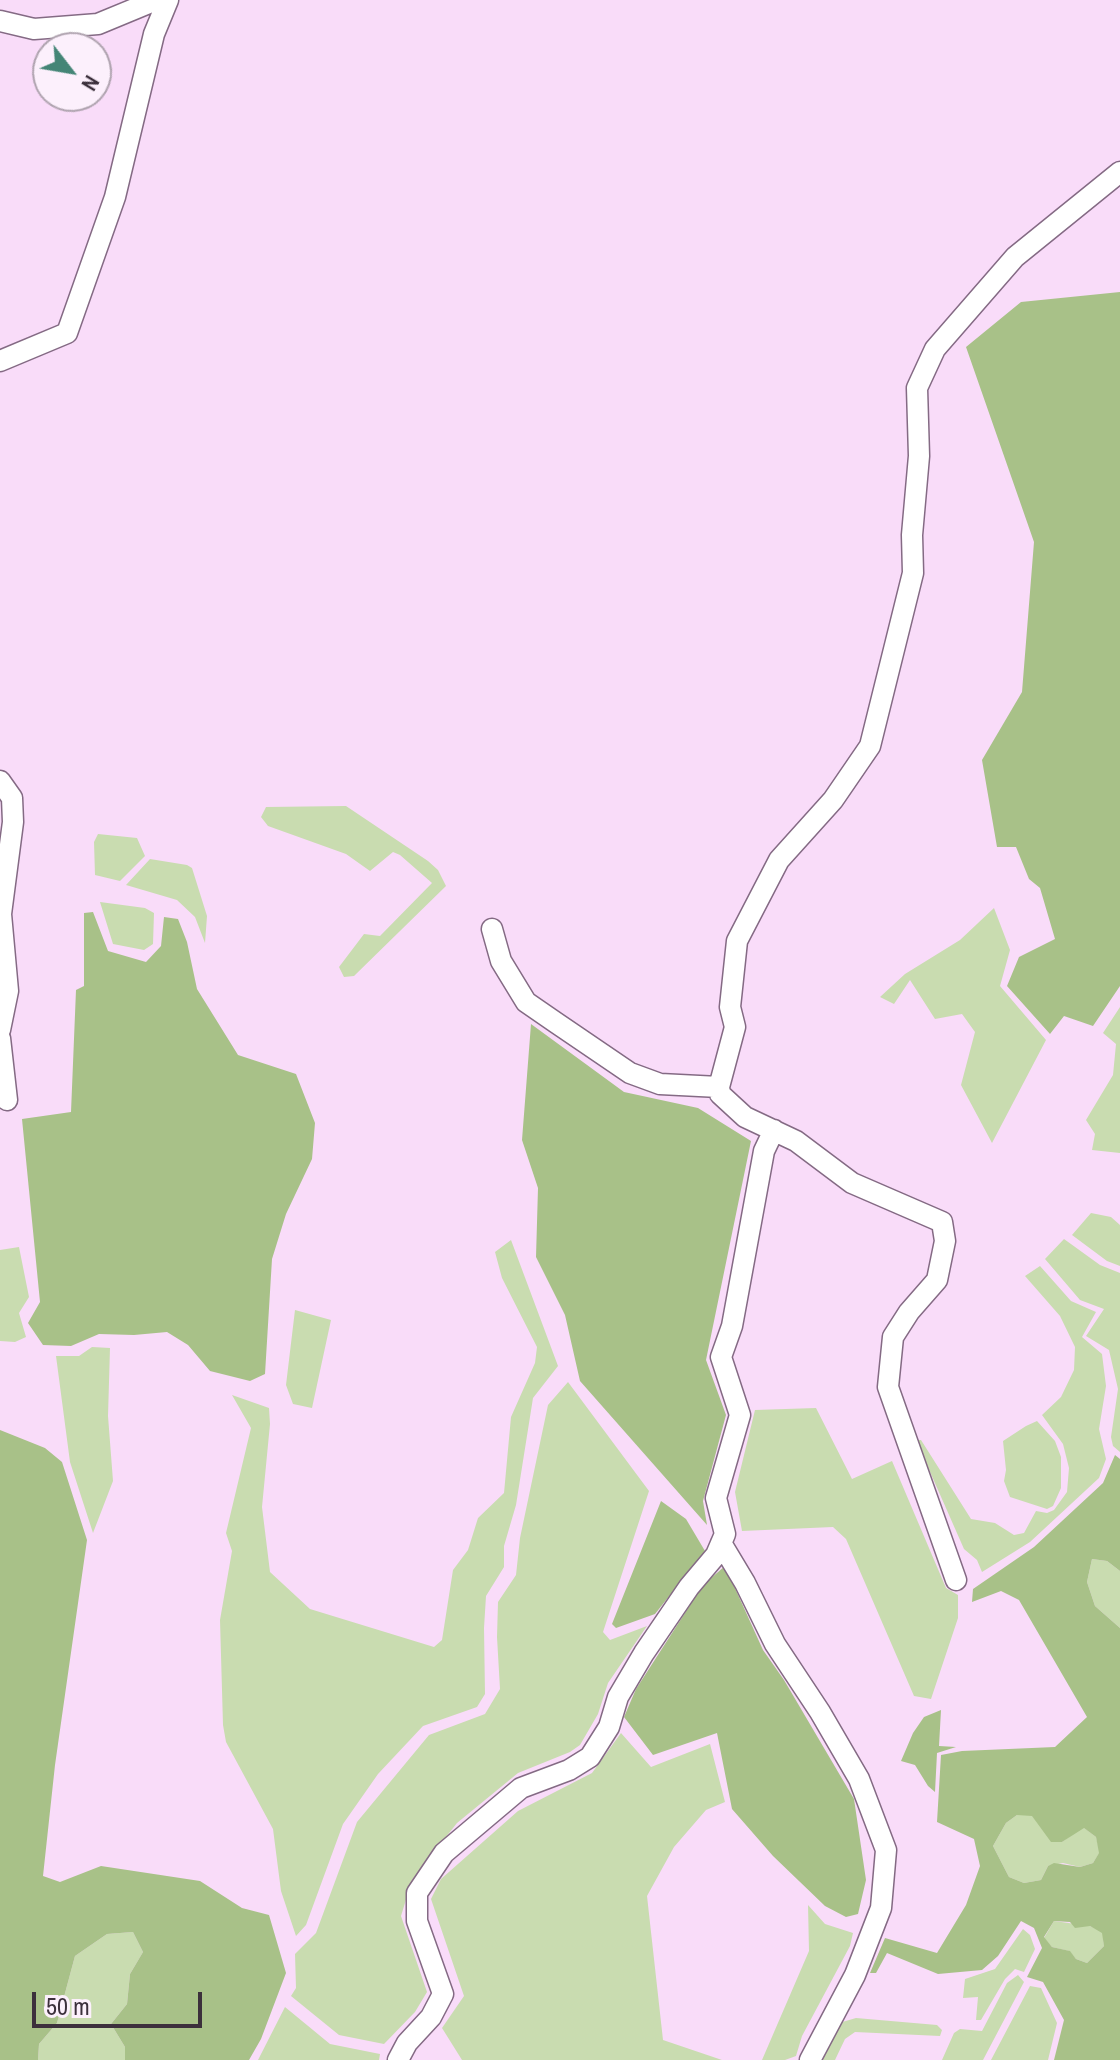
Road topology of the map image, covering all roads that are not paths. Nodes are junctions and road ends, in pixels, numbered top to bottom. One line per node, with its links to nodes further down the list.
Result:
1 (156, 0): 3 (street)
2 (168, 0): 5 (street)
3 (0, 21)
4 (1120, 172): 10 (street)
5 (0, 361)
6 (0, 781): 8 (street)
7 (492, 929): 10 (street)
8 (0, 1030)
9 (0, 1038): 11 (street)
10 (719, 1087): 12 (street)
11 (7, 1100)
12 (774, 1130): 13 (street); 14 (street)
13 (721, 1543): 15 (street); 16 (street)
14 (956, 1580)
15 (398, 2060)
16 (810, 2060)

